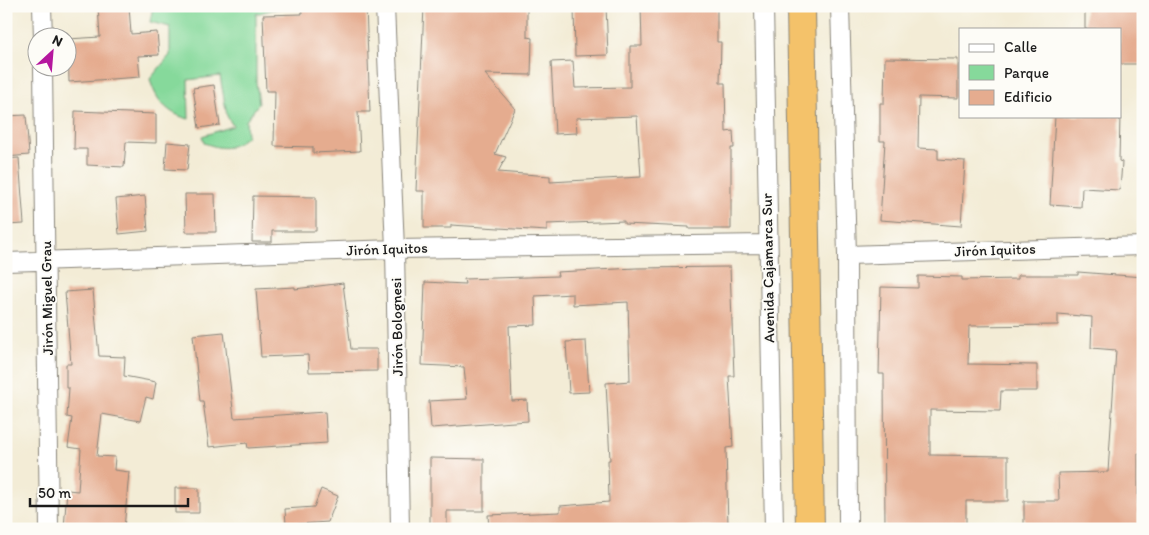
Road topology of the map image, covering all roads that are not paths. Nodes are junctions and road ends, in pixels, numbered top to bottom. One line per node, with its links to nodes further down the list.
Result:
1 (42, 6): 6 (street)
2 (385, 6): 10 (street, Jirón Bolognesi)
3 (764, 6): 8 (street, Avenida Cajamarca Sur)
4 (801, 6): 17 (highway)
5 (840, 6): 11 (street)
6 (43, 28)
7 (43, 78): 12 (street, Jirón Miguel Grau)
8 (767, 244): 10 (street, Jirón Iquitos); 16 (street, Avenida Cajamarca Sur)
9 (1143, 246): 11 (street, Jirón Iquitos)
10 (395, 249): 12 (street, Jirón Iquitos); 15 (street, Jirón Bolognesi)
11 (847, 255): 18 (street)
12 (46, 261): 13 (street, Jirón Iquitos); 14 (street, Jirón Miguel Grau)
13 (6, 262)
14 (49, 529)
15 (400, 529)
16 (774, 529)
17 (810, 529)
18 (848, 529)

